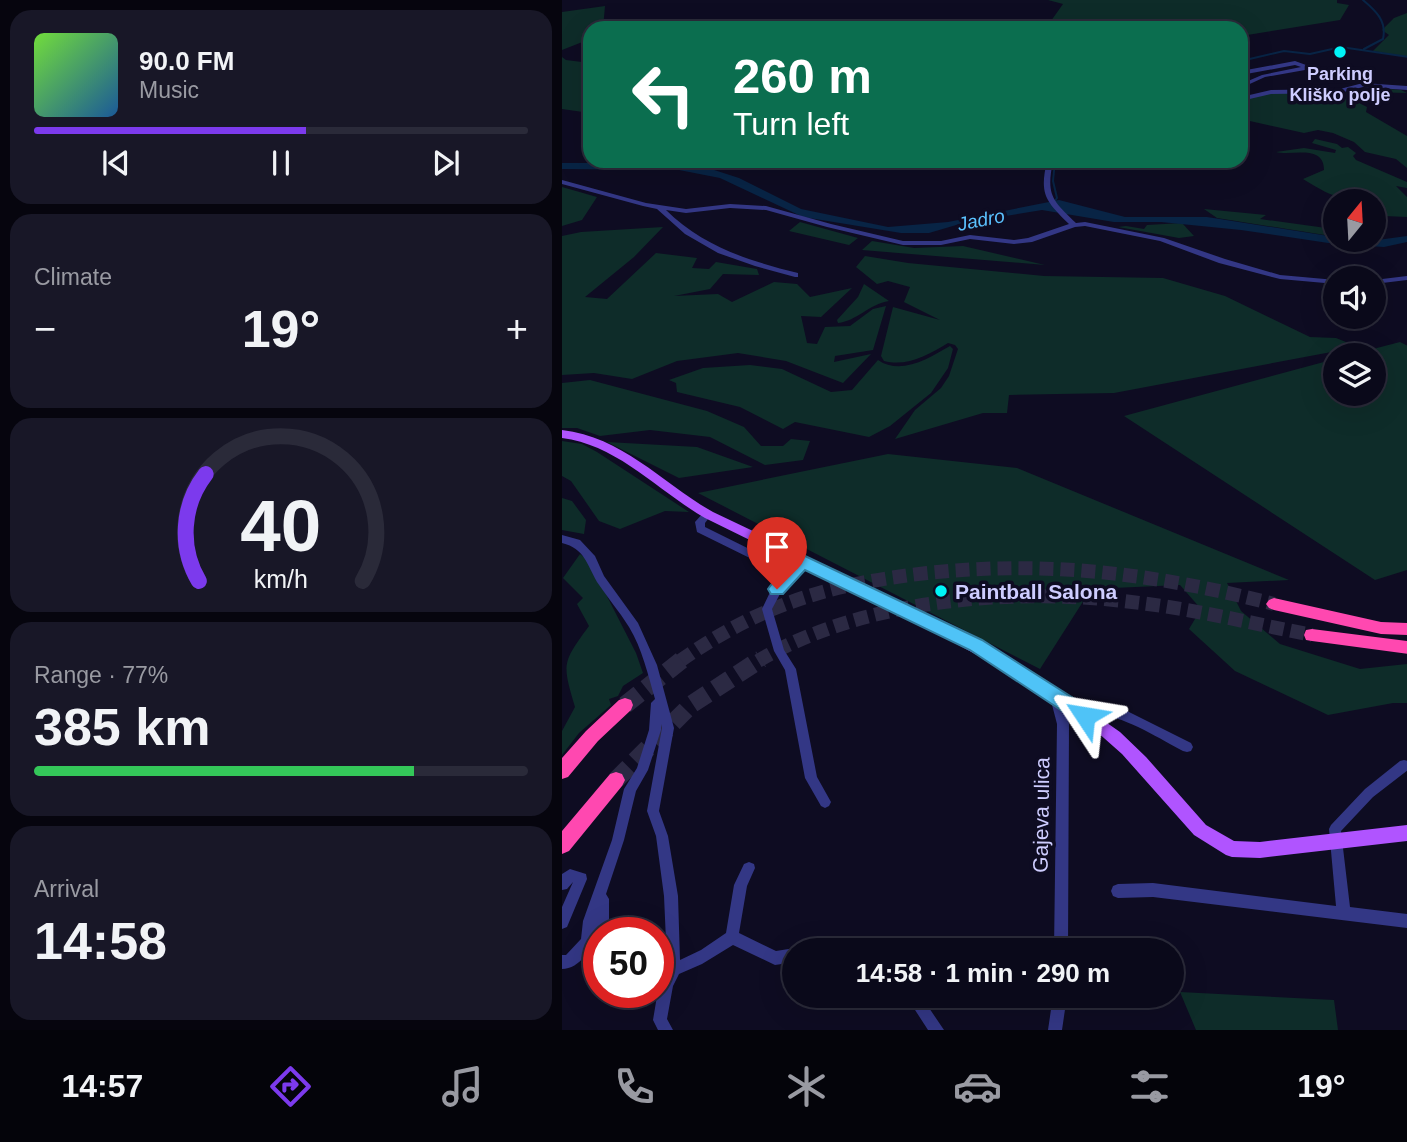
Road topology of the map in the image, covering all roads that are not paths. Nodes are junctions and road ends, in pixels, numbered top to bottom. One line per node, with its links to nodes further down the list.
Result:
1 (1248, 72): 2 (street)
2 (1248, 83)
3 (1407, 88): 4 (street)
4 (1248, 97)
5 (1048, 168): 8 (street)
6 (562, 182): 7 (street)
7 (659, 207): 8 (street); 9 (street)
8 (1074, 225): 11 (street)
9 (795, 275)
10 (1407, 278): 12 (street)
11 (1323, 281)
12 (1386, 281)
13 (562, 434): 14 (main road)
14 (707, 514): 16 (main road); 17 (street)
15 (562, 539): 22 (street)
16 (803, 562): 17 (street); 23 (main road)
17 (790, 573): 30 (street)
18 (1274, 604): 19 (highway)
19 (1407, 629)
20 (1312, 635): 21 (highway)
21 (1407, 648)
22 (657, 696): 34 (street); 40 (street)
23 (1056, 697): 25 (main road); 44 (street, Gajeva ulica)
24 (624, 705): 28 (highway)
25 (1085, 716): 26 (street); 32 (main road)
26 (1187, 747)
27 (1404, 765): 32 (street)
28 (562, 771)
29 (616, 780): 33 (highway)
30 (825, 802)
31 (1407, 833): 32 (main road)
32 (1336, 841): 38 (street)
33 (562, 845)
34 (607, 867): 39 (street); 46 (street)
35 (749, 868): 43 (street)
36 (562, 884): 42 (street)
37 (1118, 891): 38 (street)
38 (1344, 914): 41 (street)
39 (601, 917)
40 (671, 917)
41 (1407, 921)
42 (562, 922)
43 (732, 937): 45 (street); 47 (street)
44 (1061, 938)
45 (782, 957)
46 (562, 962)
47 (674, 970)
48 (662, 1008): 51 (street)
49 (921, 1008): 52 (street)
50 (1059, 1008): 53 (street)
51 (666, 1030)
52 (936, 1030)
53 (1056, 1030)

